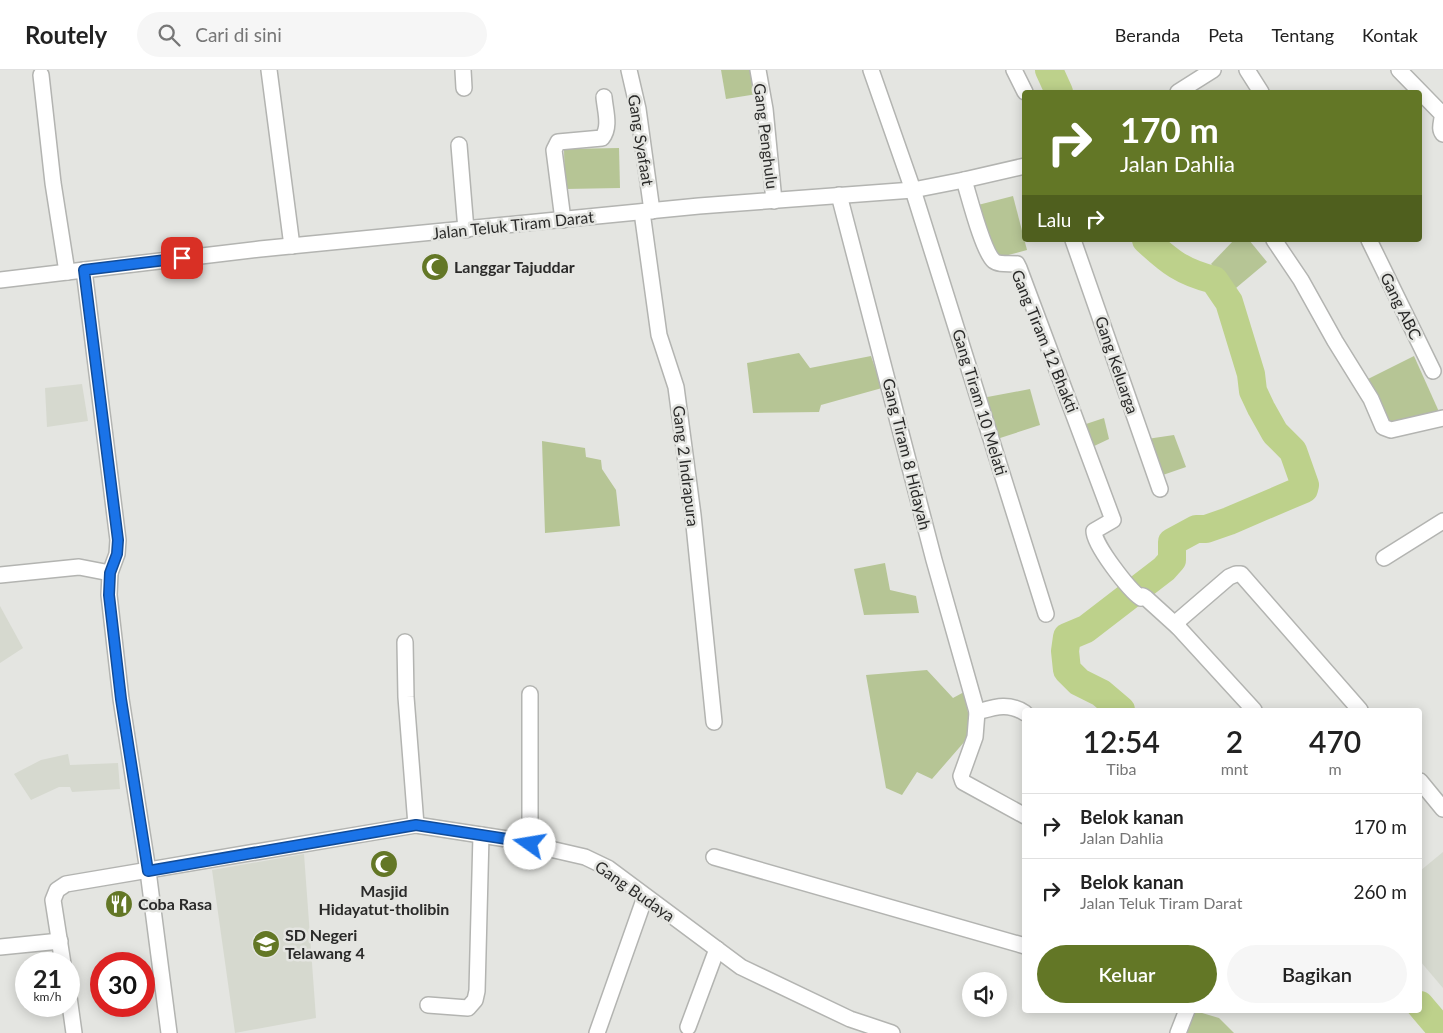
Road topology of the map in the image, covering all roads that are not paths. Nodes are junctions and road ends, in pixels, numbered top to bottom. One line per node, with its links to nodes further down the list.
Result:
1 (269, 70): 31 (street)
2 (463, 70): 11 (street)
3 (630, 70): 25 (street, Gang Syafaat)
4 (758, 70): 24 (street, Gang Penghulu)
5 (871, 70): 22 (street, Gang Tiram 10 Melati)
6 (1014, 70): 12 (street)
7 (1213, 70): 13 (street)
8 (1247, 70): 14 (street)
9 (1399, 70): 15 (street)
10 (41, 75): 33 (street)
11 (464, 88)
12 (1024, 90)
13 (1181, 90)
14 (1260, 90)
15 (1419, 90)
16 (1422, 94): 18 (street)
17 (604, 97): 26 (street)
18 (1443, 134)
19 (459, 145): 27 (street)
20 (1022, 167): 21 (street, Jalan Teluk Tiram Darat)
21 (964, 180): 22 (street, Jalan Teluk Tiram Darat); 43 (street, Gang Tiram 12 Bhakti)
22 (914, 190): 23 (street, Jalan Teluk Tiram Darat); 42 (street, Gang Tiram 10 Melati)
23 (839, 195): 24 (street, Jalan Teluk Tiram Darat); 48 (street, Gang Tiram 8 Hidayah)
24 (774, 201): 25 (street, Jalan Teluk Tiram Darat)
25 (647, 212): 26 (street, Jalan Teluk Tiram Darat); 50 (street, Gang 2 Indrapura)
26 (563, 220): 27 (street, Jalan Teluk Tiram Darat)
27 (466, 230): 31 (street, Jalan Teluk Tiram Darat)
28 (1074, 242): 37 (street, Gang Keluarga)
29 (1275, 242): 36 (street)
30 (1370, 242): 35 (street, Gang ABC)
31 (292, 246): 32 (street, Jalan Teluk Tiram Darat)
32 (84, 270): 33 (street, Jalan Teluk Tiram Darat); 40 (street)
33 (66, 272): 34 (street, Jalan Teluk Tiram Darat)
34 (0, 280)
35 (1433, 371)
36 (1443, 418)
37 (1160, 489)
38 (1443, 521): 39 (street)
39 (1384, 558)
40 (110, 573): 41 (street); 58 (street)
41 (0, 575)
42 (1046, 614)
43 (1178, 627): 46 (street); 47 (street)
44 (404, 642): 54 (street)
45 (530, 694): 56 (street)
46 (1252, 708)
47 (1358, 708)
48 (978, 712): 49 (street); 53 (street)
49 (1022, 712)
50 (714, 722)
51 (1422, 783): 52 (street)
52 (1443, 809)
53 (1022, 814)
54 (416, 825): 55 (street, Gang Budaya); 58 (street, Gang Budaya)
55 (481, 835): 56 (street, Gang Budaya); 65 (street)
56 (530, 844): 59 (street, Gang Budaya)
57 (714, 857): 61 (street)
58 (148, 871): 60 (street, Gang Budaya); 70 (street)
59 (645, 897): 63 (street, Gang Budaya); 71 (street)
60 (60, 941): 62 (street); 64 (street, Gang Budaya)
61 (1022, 945)
62 (0, 947)
63 (717, 949): 68 (street); 72 (street, Gang Budaya)
64 (62, 952)
65 (428, 1005)
66 (1186, 1013): 73 (street)
67 (72, 1017): 69 (street)
68 (688, 1027)
69 (74, 1033)
70 (169, 1033)
71 (597, 1033)
72 (892, 1033)
73 (1178, 1033)

